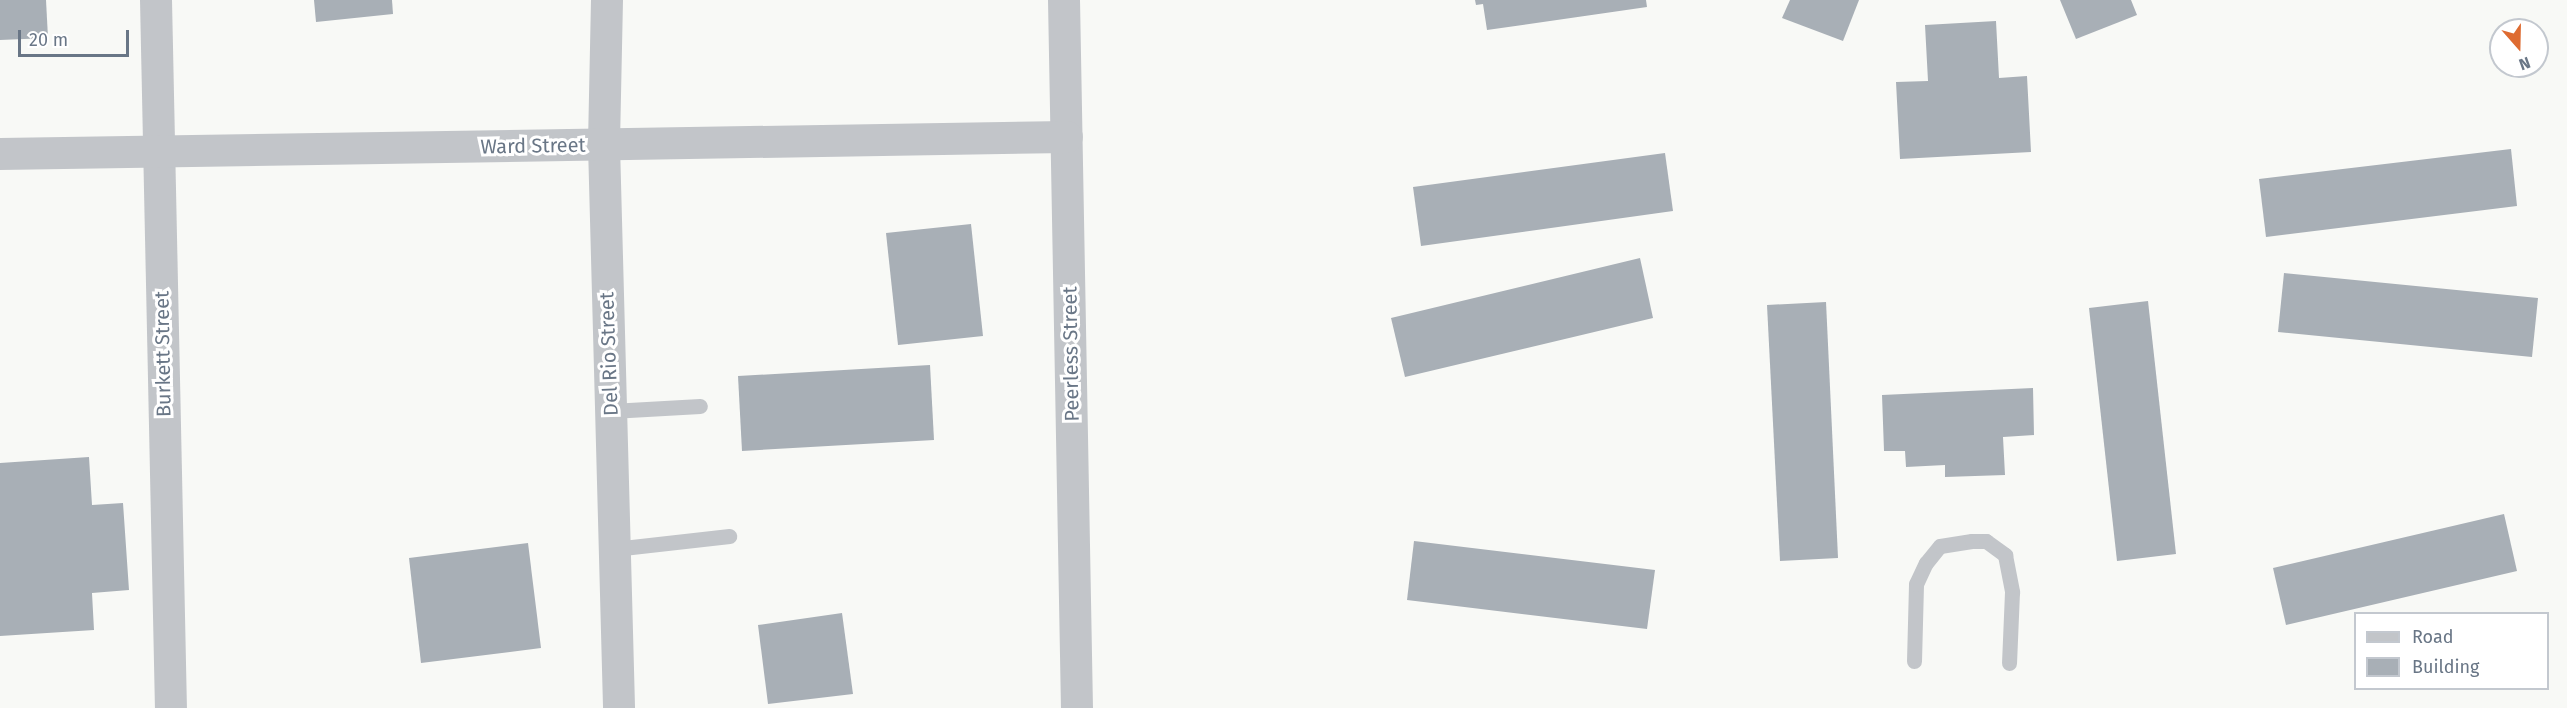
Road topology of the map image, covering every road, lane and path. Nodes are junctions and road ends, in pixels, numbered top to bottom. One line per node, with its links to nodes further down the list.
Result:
1 (156, 0): 6 (street, Burkett Street)
2 (607, 0): 5 (street, Del Rio Street)
3 (1064, 0): 4 (street, Peerless Street)
4 (1066, 137): 5 (street, Ward Street); 16 (street, Peerless Street)
5 (604, 145): 6 (street, Ward Street); 9 (street, Del Rio Street)
6 (159, 152): 7 (street, Ward Street); 14 (street, Burkett Street)
7 (0, 154)
8 (700, 406): 9 (lane)
9 (611, 411): 11 (street, Del Rio Street)
10 (729, 536): 11 (lane)
11 (614, 549): 15 (street, Del Rio Street)
12 (1914, 661): 13 (lane)
13 (2009, 663)
14 (171, 708)
15 (619, 708)
16 (1077, 708)

